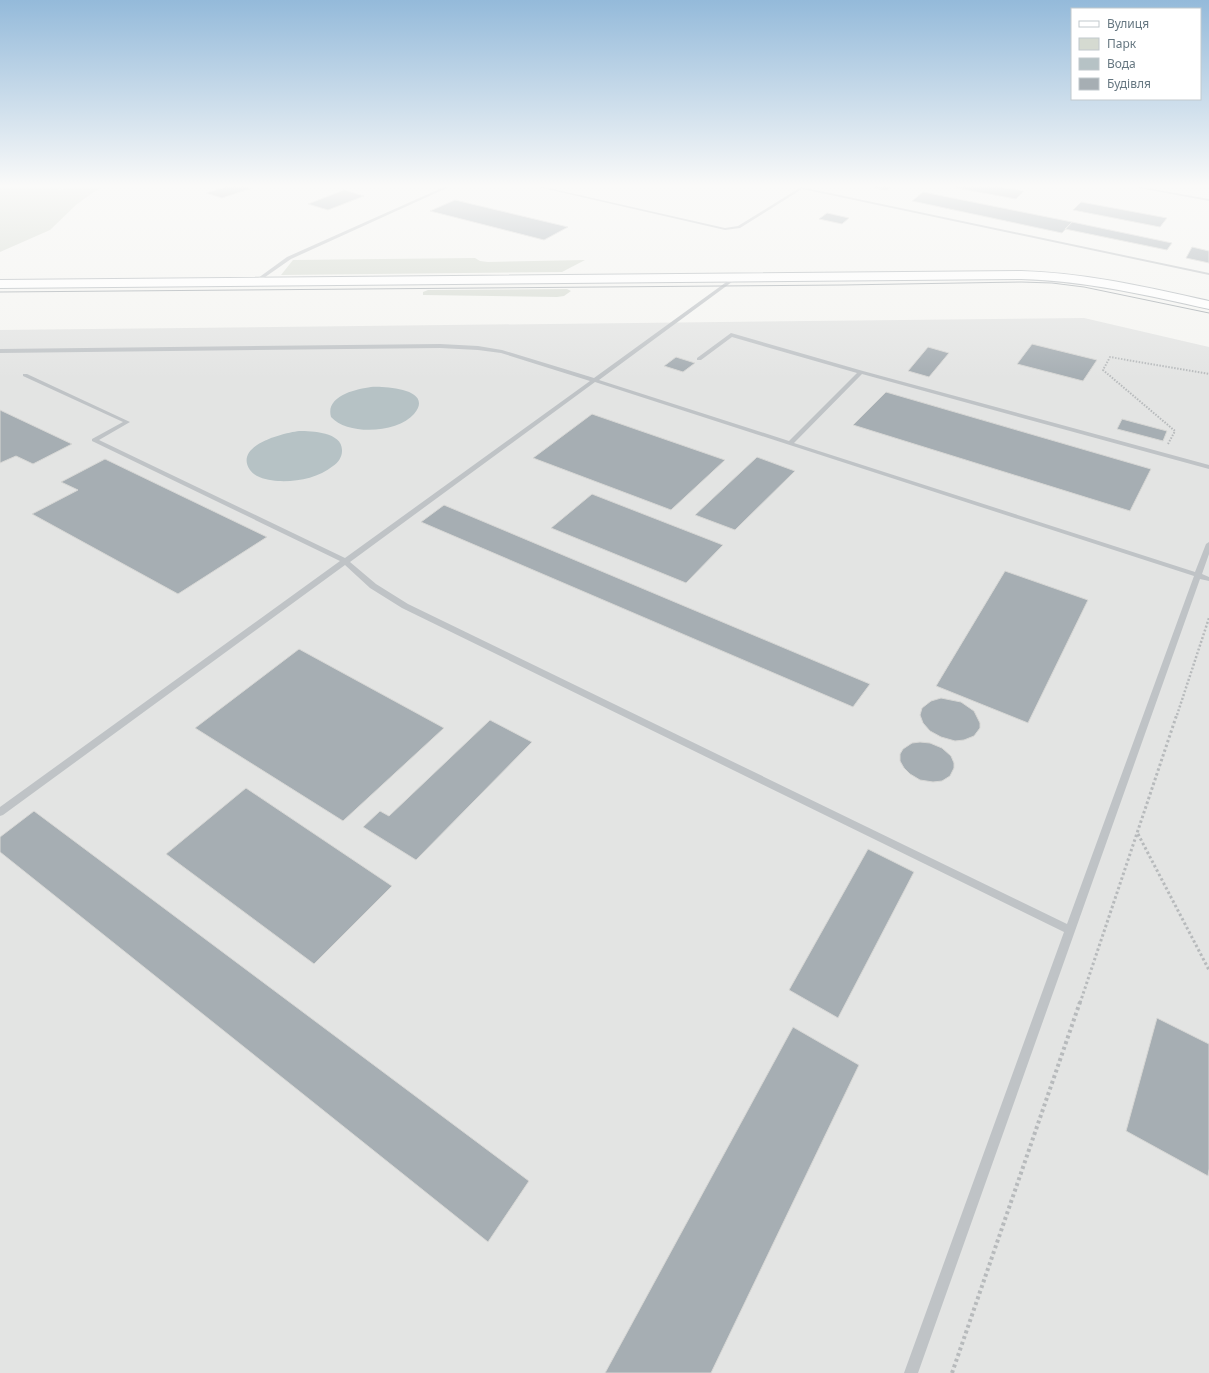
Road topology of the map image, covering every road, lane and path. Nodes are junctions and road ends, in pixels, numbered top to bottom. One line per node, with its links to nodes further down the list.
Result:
1 (304, 251): 5 (lane)
2 (1100, 251): 3 (lane)
3 (1209, 274)
4 (738, 276): 5 (street); 7 (street); 13 (lane)
5 (256, 280): 6 (street)
6 (0, 284)
7 (1209, 305)
8 (0, 351): 13 (lane)
9 (699, 359): 10 (lane)
10 (861, 372): 14 (lane); 15 (lane)
11 (1209, 374): 15 (path)
12 (25, 375): 18 (lane)
13 (594, 380): 14 (lane); 18 (lane)
14 (790, 444): 19 (lane)
15 (1164, 454): 16 (lane)
16 (1209, 467)
17 (1209, 544): 19 (lane)
18 (344, 561): 22 (lane); 24 (lane)
19 (1198, 576): 20 (lane); 24 (lane)
20 (1209, 580)
21 (1209, 618): 23 (path)
22 (0, 812)
23 (1138, 834): 25 (path); 27 (path)
24 (1070, 930): 26 (lane)
25 (1209, 970)
26 (911, 1373)
27 (952, 1373)

